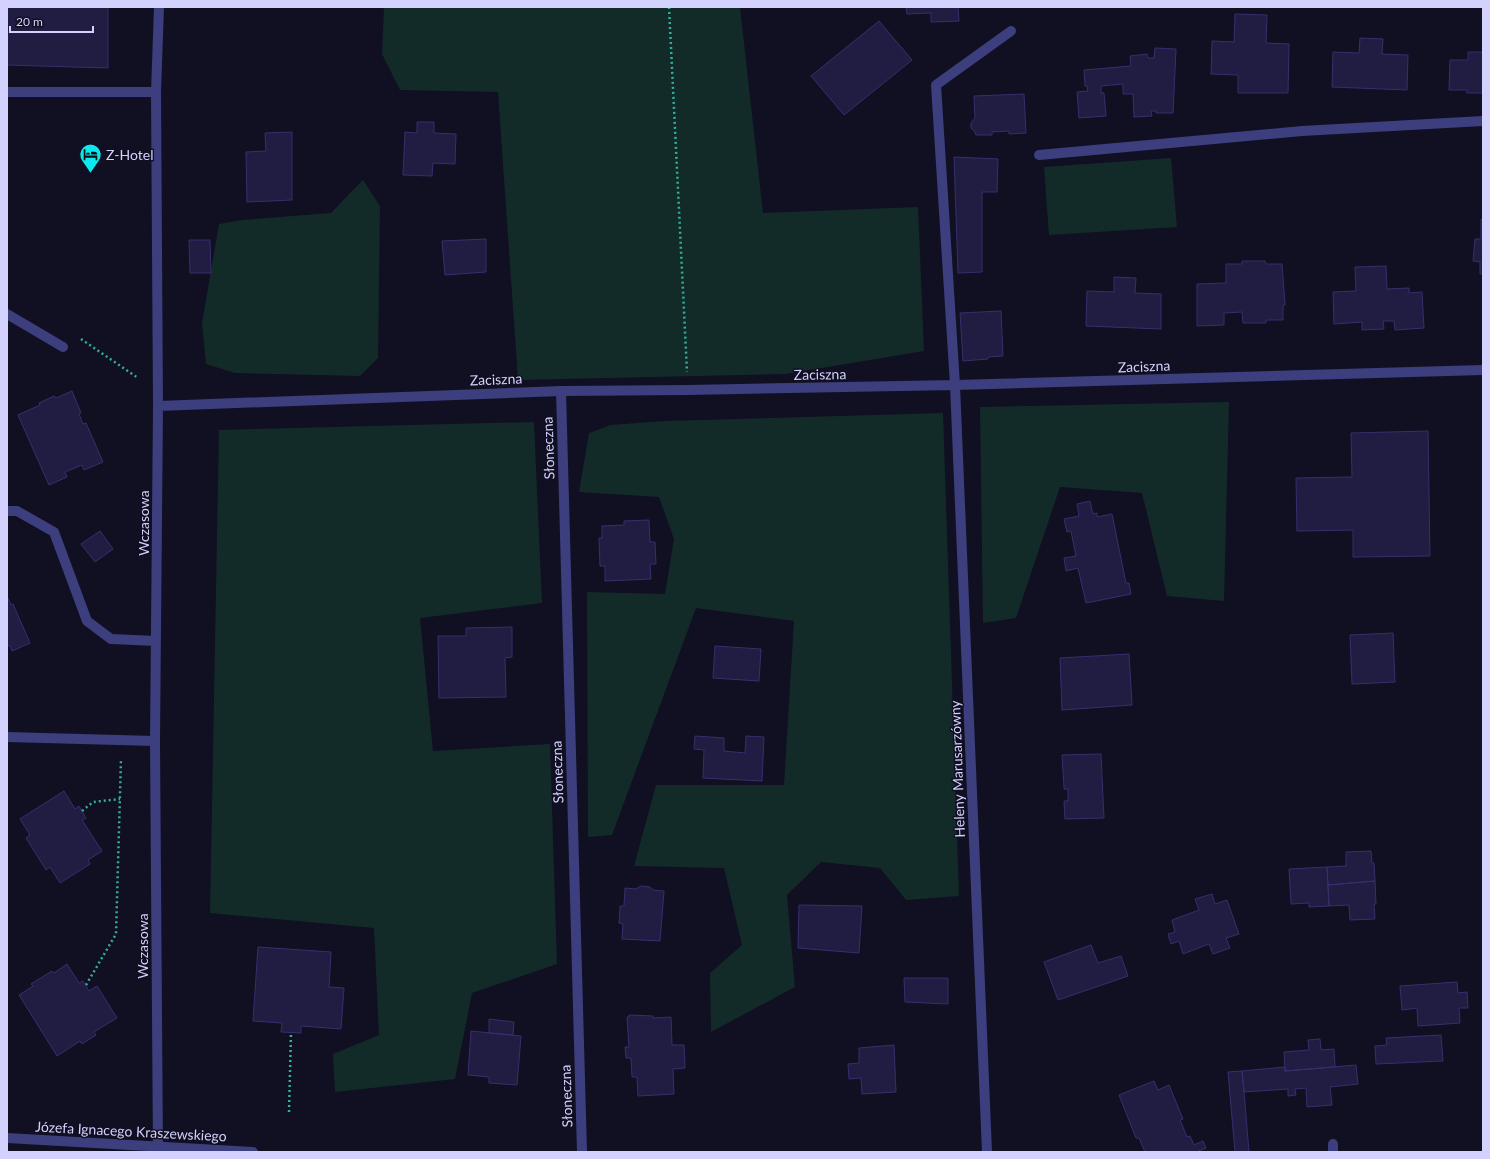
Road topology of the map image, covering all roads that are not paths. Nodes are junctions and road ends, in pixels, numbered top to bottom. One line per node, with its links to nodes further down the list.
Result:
1 (159, 7): 4 (street, Wczasowa)
2 (1011, 31): 10 (street, Heleny Marusarzówny)
3 (7, 92): 4 (street)
4 (156, 92): 12 (street, Wczasowa)
5 (1483, 121): 6 (street)
6 (1040, 155)
7 (7, 314): 8 (street)
8 (63, 347)
9 (1483, 370): 10 (street, Zaciszna)
10 (955, 385): 11 (street, Zaciszna); 21 (street, Heleny Marusarzówny)
11 (561, 391): 12 (street, Zaciszna); 20 (street, Słoneczna)
12 (158, 406): 14 (street, Wczasowa)
13 (7, 511): 14 (street)
14 (156, 641): 16 (street, Wczasowa)
15 (7, 737): 16 (street)
16 (155, 741): 18 (street, Wczasowa)
17 (7, 1138): 18 (street, Józefa Ignacego Kraszewskiego)
18 (158, 1149): 19 (street, Józefa Ignacego Kraszewskiego)
19 (253, 1152)
20 (582, 1152)
21 (987, 1152)

